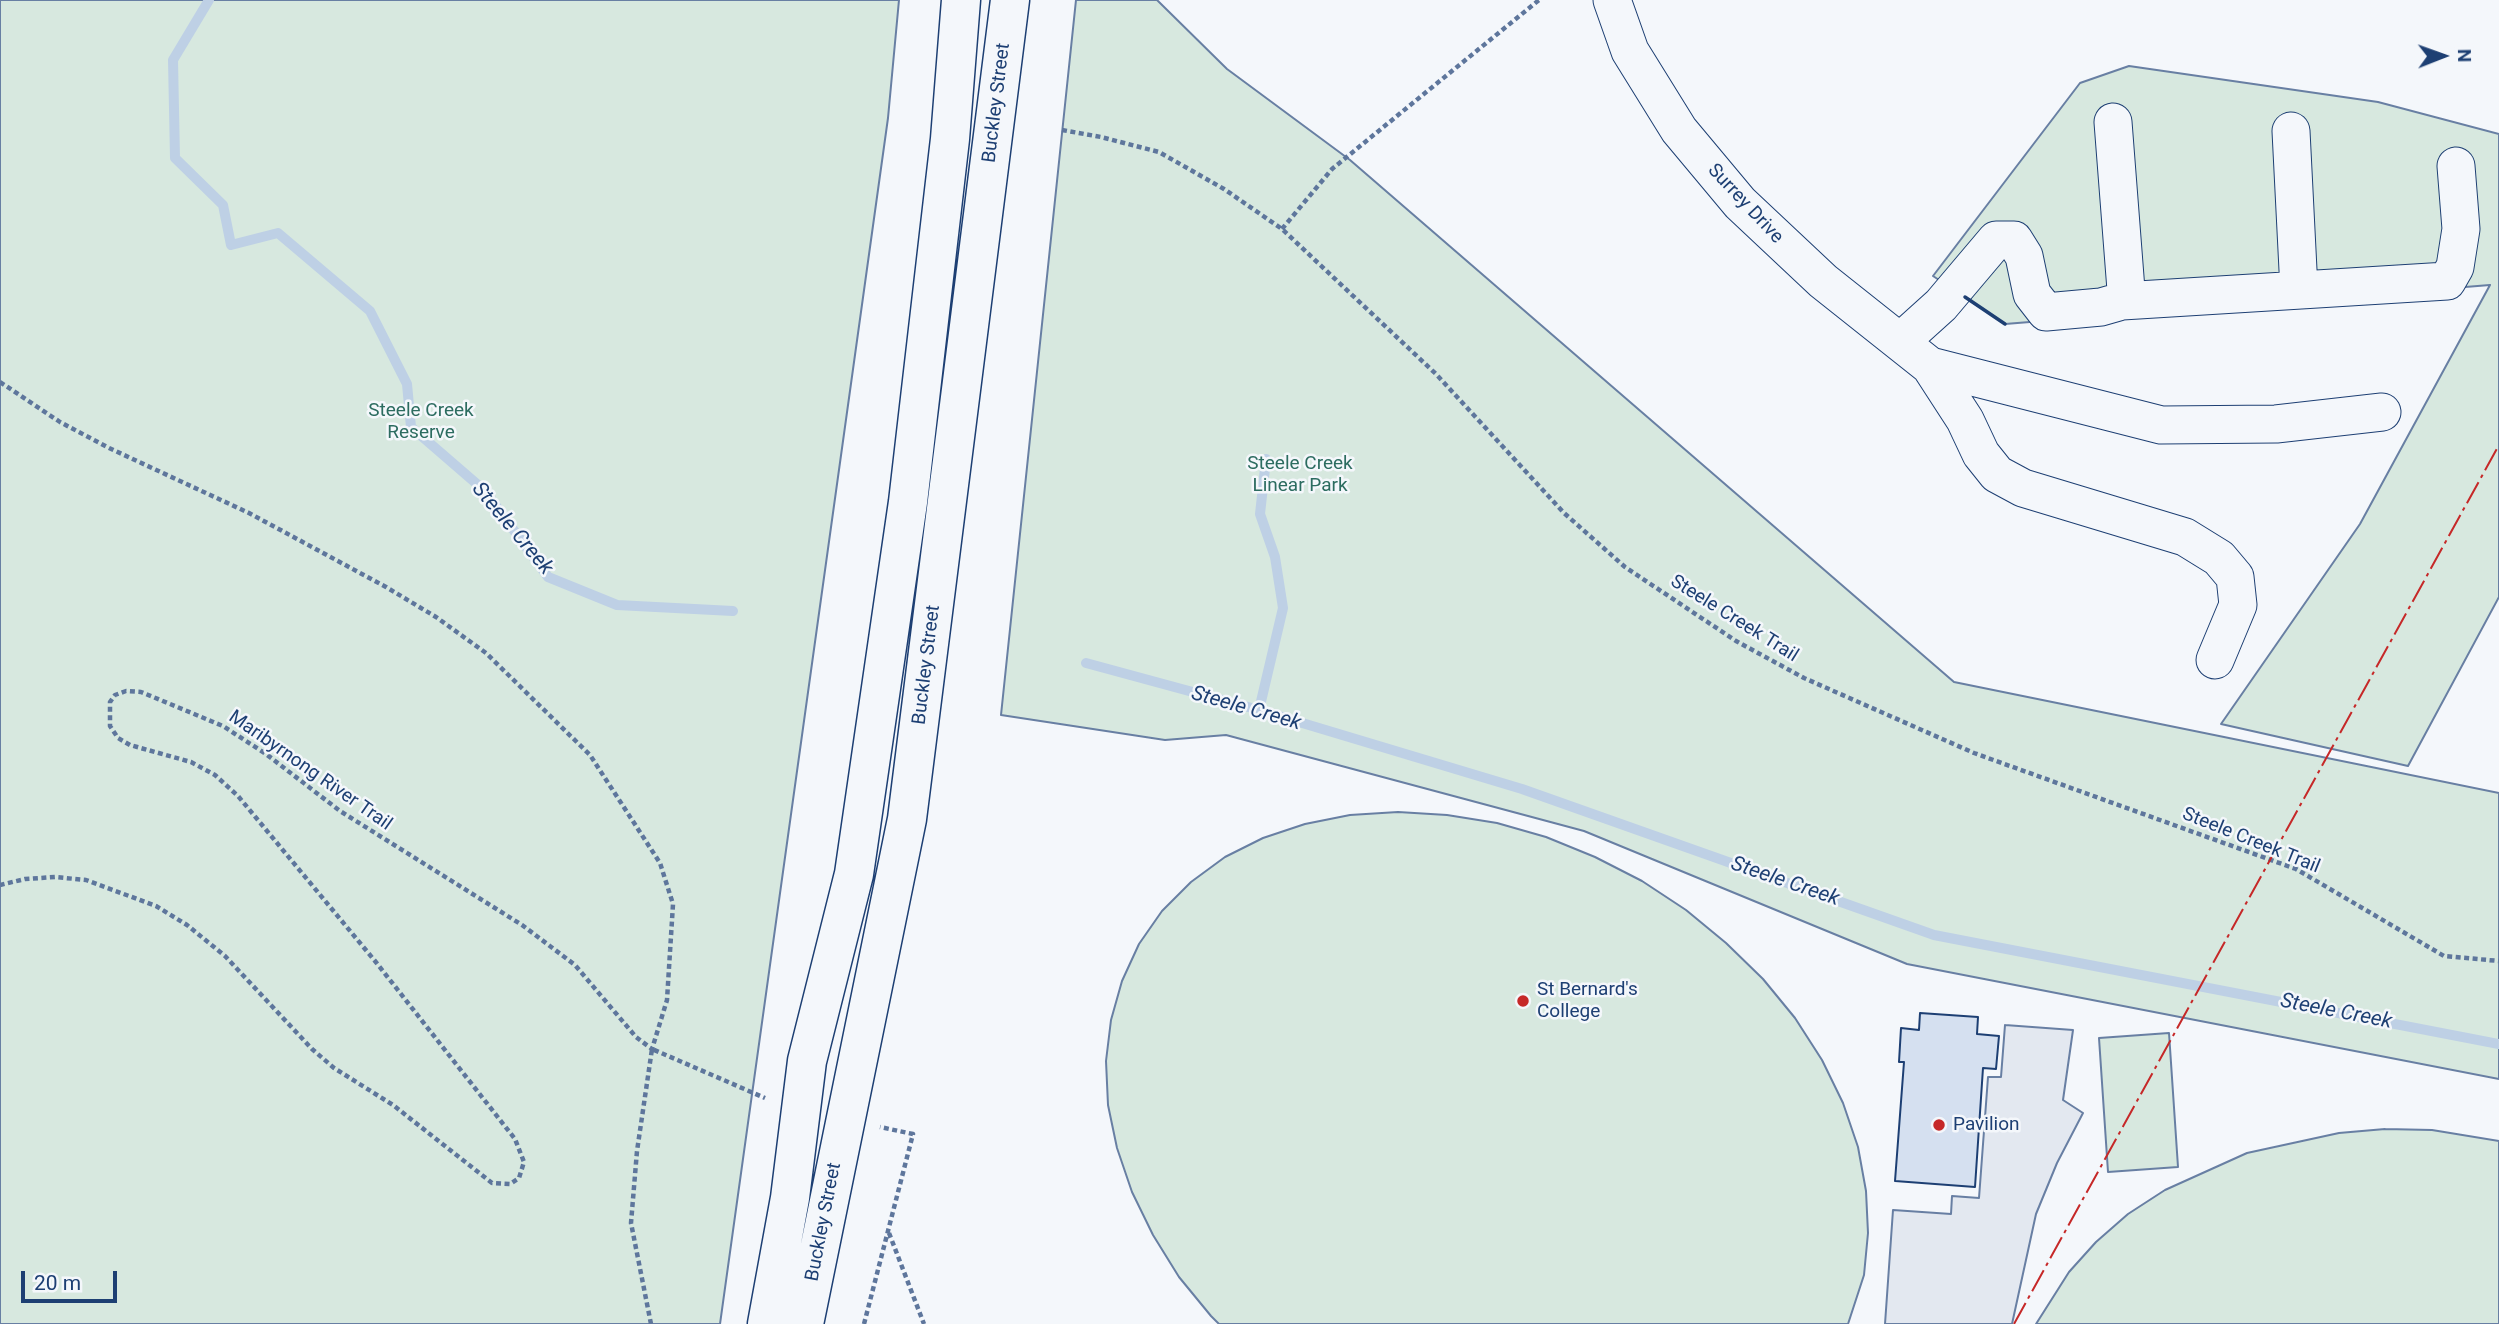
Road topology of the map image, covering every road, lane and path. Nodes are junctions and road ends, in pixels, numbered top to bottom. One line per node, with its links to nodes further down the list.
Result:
1 (961, 0): 24 (main road, Buckley Street)
2 (1010, 0): 25 (main road, Buckley Street)
3 (1539, 0): 9 (path)
4 (1612, 0): 12 (street, Surrey Drive)
5 (2113, 122): 11 (street)
6 (1062, 130): 9 (path, Steele Creek Trail)
7 (2291, 131): 10 (street)
8 (2456, 166): 10 (street)
9 (1282, 229): 18 (path, Steele Creek Trail)
10 (2299, 290): 11 (street)
11 (2122, 301): 12 (street)
12 (1900, 342): 13 (street, Surrey Drive)
13 (1930, 366): 15 (street); 16 (street)
14 (0, 382): 19 (path)
15 (2382, 412)
16 (2215, 660)
17 (0, 885): 19 (path, Maribyrnong River Trail)
18 (2499, 961)
19 (652, 1049): 20 (path); 23 (path)
20 (765, 1098)
21 (880, 1127): 22 (path)
22 (888, 1232): 26 (path); 27 (path)
23 (651, 1324)
24 (767, 1324)
25 (804, 1324)
26 (864, 1324)
27 (924, 1324)

